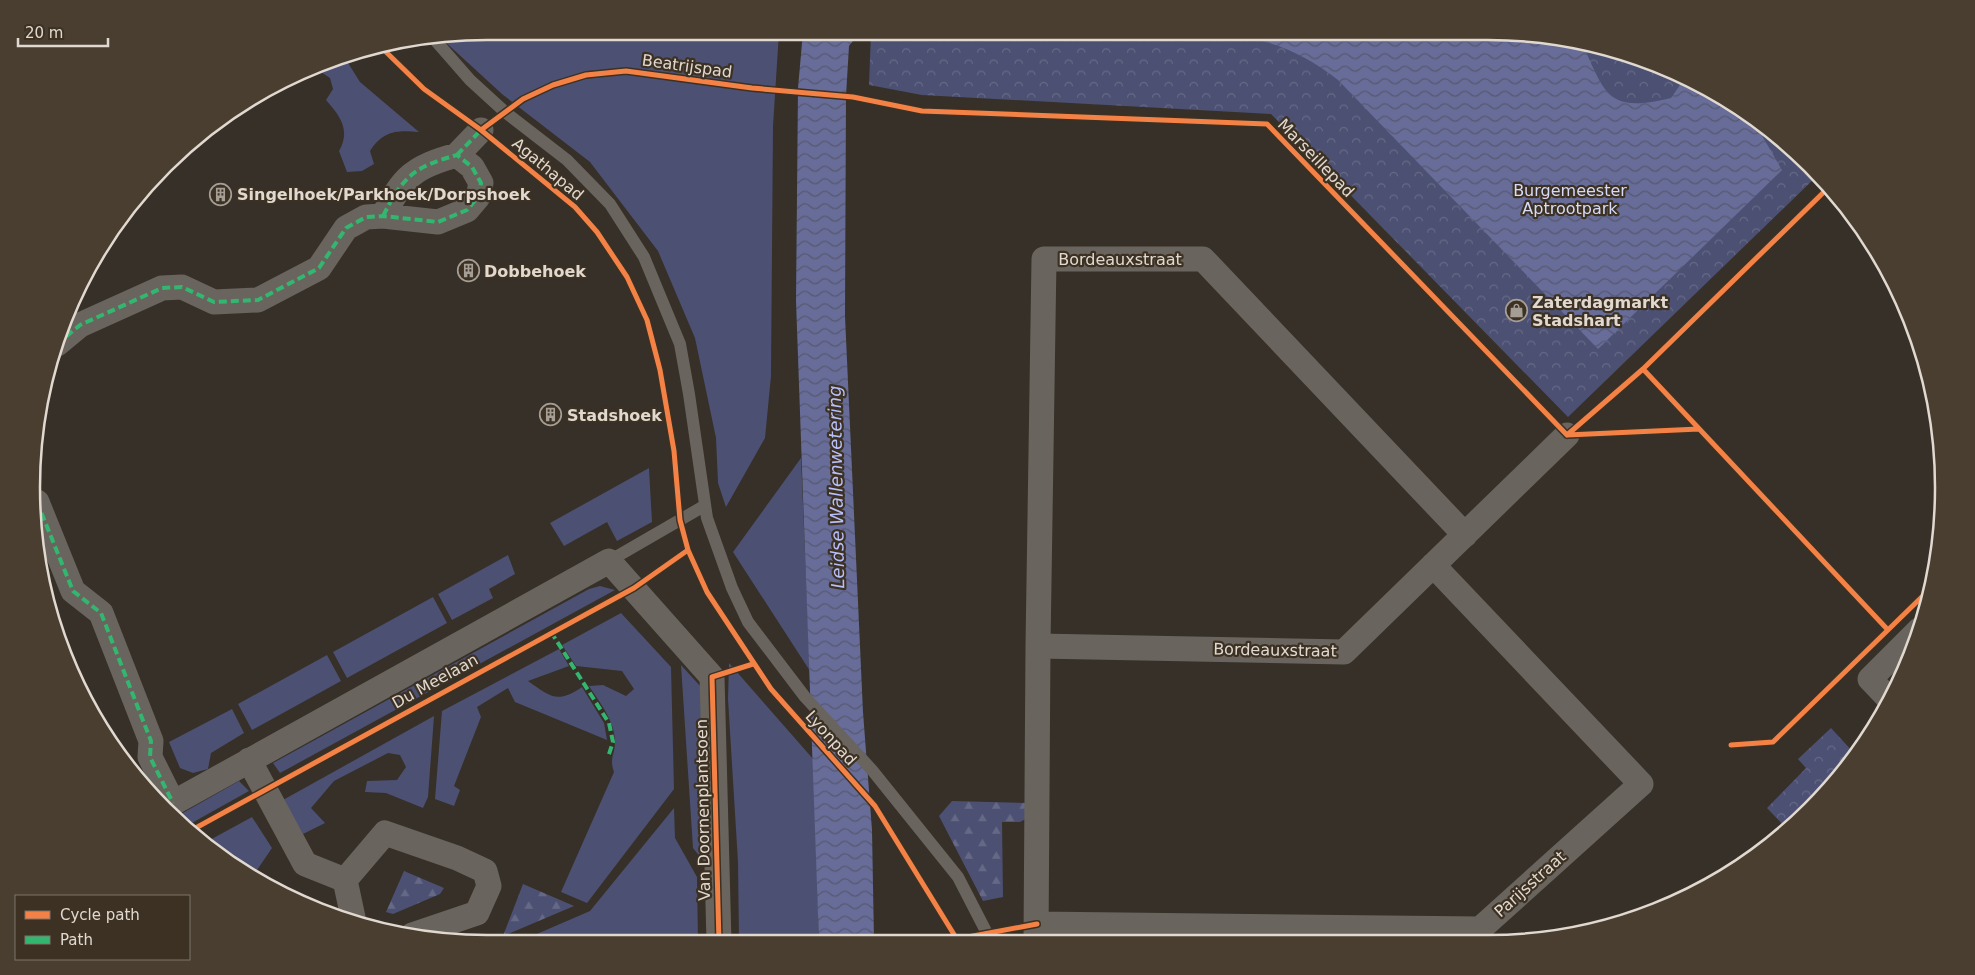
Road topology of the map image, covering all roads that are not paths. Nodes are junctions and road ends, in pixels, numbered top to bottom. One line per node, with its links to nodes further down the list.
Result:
1 (438, 43): 7 (lane, Agathapad)
2 (481, 130): 3 (street)
3 (456, 156): 4 (street); 4 (street)
4 (383, 216): 5 (street)
5 (67, 336)
6 (1567, 435): 9 (street, Bordeauxstraat)
7 (704, 506): 10 (lane, Du Meelaan); 23 (lane, Lyonpad)
8 (41, 511): 16 (street)
9 (1465, 535): 11 (street, Bordeauxstraat); 13 (street, Bordeauxstraat)
10 (609, 561): 15 (street, Du Meelaan); 22 (street, Van Doornenplantsoen)
11 (1434, 565): 13 (street, Bordeauxstraat); 21 (street, Parijsstraat)
12 (1907, 642): 14 (street)
13 (1038, 646): 21 (street, Bordeauxstraat)
14 (1884, 694)
15 (249, 760): 17 (street, Du Meelaan); 18 (street)
16 (165, 798)
17 (171, 804)
18 (345, 880): 19 (street); 20 (street)
19 (352, 914)
20 (425, 930)
21 (1037, 933)
22 (719, 935)
23 (988, 935)

